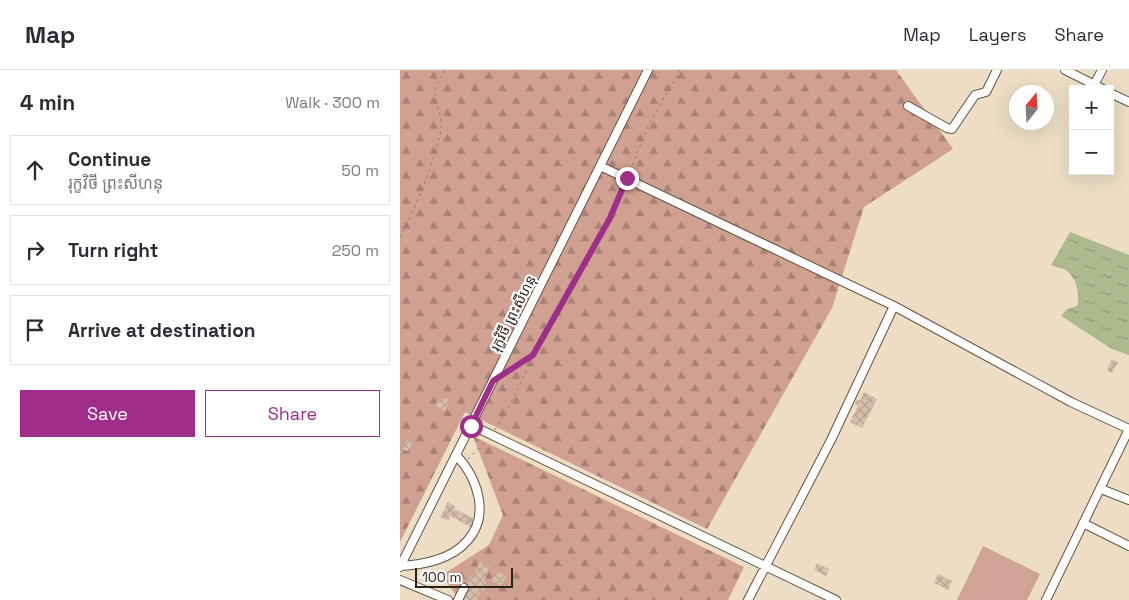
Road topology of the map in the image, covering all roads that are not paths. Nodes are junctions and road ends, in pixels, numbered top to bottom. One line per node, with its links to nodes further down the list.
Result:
1 (648, 70): 9 (street, រុក្ខវិថី ព្រះសីហនុ)
2 (997, 70): 8 (street)
3 (1065, 70): 5 (street)
4 (1102, 70): 5 (street)
5 (1094, 85)
6 (1114, 95): 7 (street)
7 (1129, 102)
8 (908, 106)
9 (600, 166): 10 (street); 11 (street, រុក្ខវិថី ព្រះសីហនុ)
10 (894, 306): 12 (street); 18 (street)
11 (471, 426): 13 (street, រុក្ខវិថី ព្រះសីហនុ); 18 (street)
12 (1129, 429): 14 (street)
13 (456, 455): 19 (street, រុក្ខវិថី ព្រះសីហនុ); 19 (street)
14 (1101, 489): 15 (street); 16 (street)
15 (1129, 500)
16 (1083, 523): 17 (street); 26 (street)
17 (1129, 546)
18 (765, 566): 24 (street); 25 (street)
19 (400, 567)
20 (400, 580): 22 (street)
21 (464, 588): 23 (street)
22 (448, 600)
23 (458, 600)
24 (748, 600)
25 (836, 600)
26 (1046, 600)

